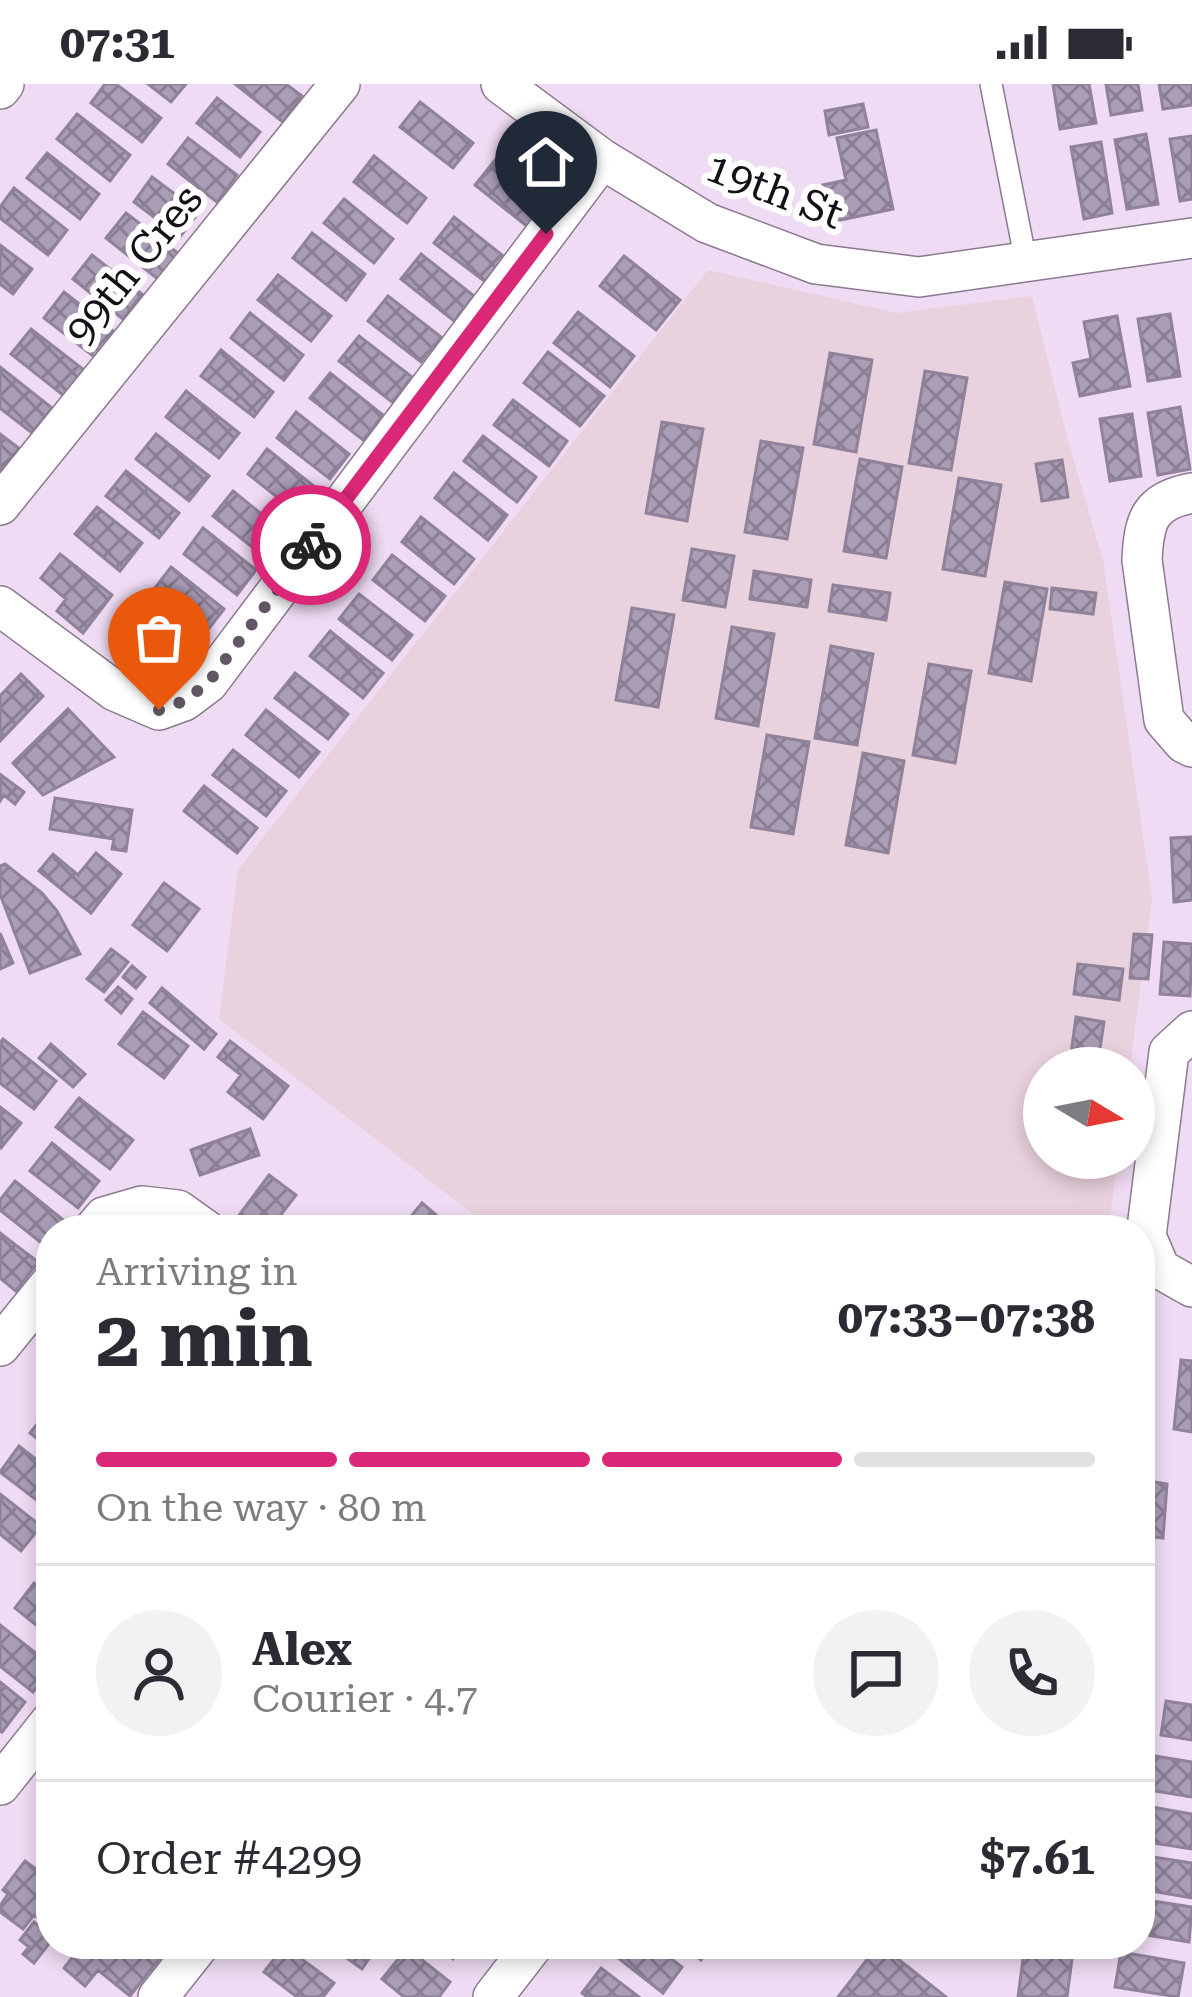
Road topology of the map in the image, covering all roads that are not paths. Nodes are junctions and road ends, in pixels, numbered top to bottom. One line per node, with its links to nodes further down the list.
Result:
1 (340, 84): 8 (street, 99th Cres)
2 (501, 84): 4 (street, 19th St)
3 (991, 84): 6 (lane)
4 (602, 159): 6 (street, 19th St); 9 (street)
5 (1192, 238): 6 (street, 19th St)
6 (1026, 262)
7 (1192, 494): 10 (street)
8 (0, 505)
9 (0, 606)
10 (1192, 747)
11 (1192, 1030): 14 (street)
12 (108, 1215): 13 (street)
13 (185, 1215)
14 (1149, 1215)
15 (1155, 1257): 16 (street)
16 (1192, 1288)
17 (36, 1302): 18 (street)
18 (0, 1346)
19 (36, 1740): 20 (street)
20 (0, 1785)
21 (188, 1959): 23 (street)
22 (522, 1959): 24 (street)
23 (158, 1997)
24 (493, 1997)

